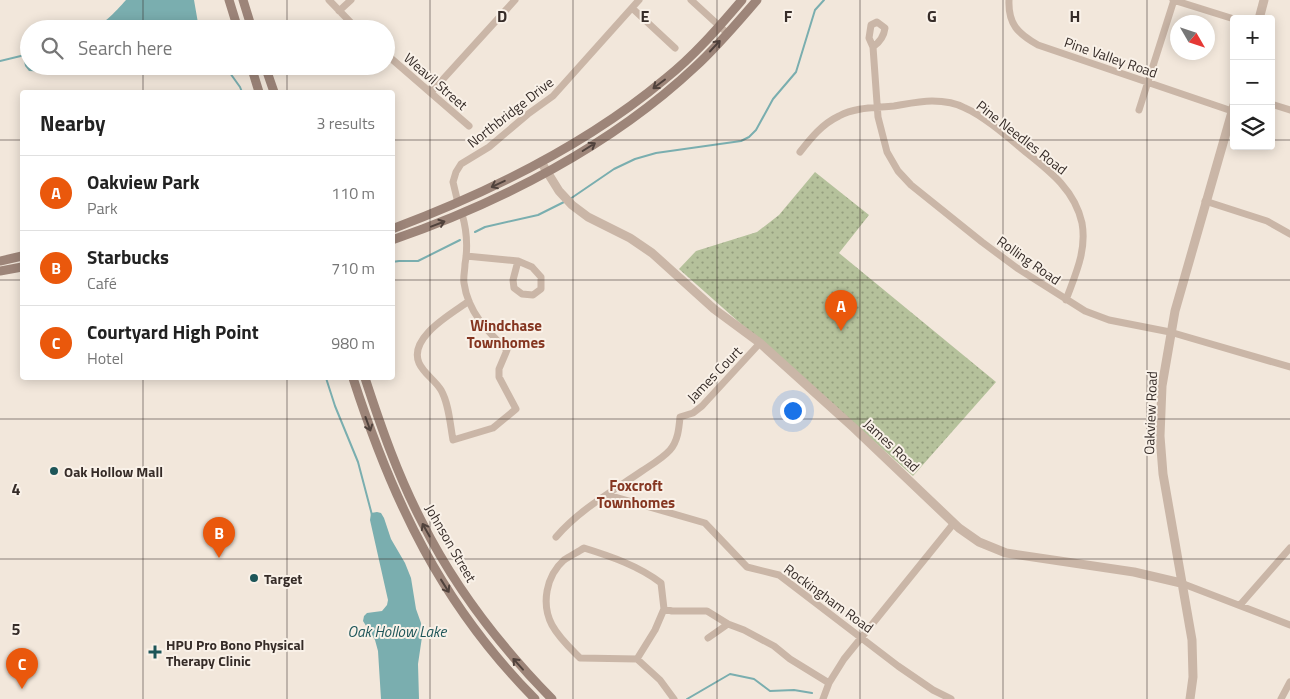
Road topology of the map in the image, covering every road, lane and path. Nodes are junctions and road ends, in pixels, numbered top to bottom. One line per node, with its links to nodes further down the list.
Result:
1 (229, 0): 17 (main road)
2 (243, 0): 18 (main road)
3 (329, 0): 14 (street)
4 (351, 0): 14 (street)
5 (515, 0): 28 (street)
6 (639, 0): 13 (street, Northbridge Drive)
7 (691, 0): 20 (street)
8 (742, 0): 20 (main road)
9 (757, 0): 21 (main road)
10 (1009, 0): 27 (street, Pine Valley Road)
11 (1174, 0): 16 (street); 27 (street)
12 (1264, 0): 15 (street)
13 (632, 8): 23 (street); 42 (street, Northbridge Drive)
14 (339, 11): 19 (street)
15 (1260, 15)
16 (1230, 18)
17 (235, 20)
18 (249, 20)
19 (348, 20)
20 (720, 26): 21 (street); 39 (main road, one-way to 39)
21 (727, 33): 40 (main road, one-way to 21)
22 (873, 47): 33 (street, Rolling Road)
23 (675, 48)
24 (395, 62): 28 (street, Weavil Street)
25 (254, 75): 29 (main road)
26 (268, 75): 30 (main road)
27 (1148, 83): 32 (street, Pine Valley Road); 34 (street)
28 (427, 89): 37 (street, Weavil Street)
29 (258, 90)
30 (273, 90)
31 (1274, 105): 35 (street)
32 (1230, 107)
33 (878, 108): 38 (street, Pine Needles Road); 53 (street, Rolling Road); 53 (street, Pine Needles Road)
34 (1140, 110)
35 (1290, 110)
36 (1230, 118): 41 (street, Oakview Road)
37 (470, 126)
38 (800, 152)
39 (541, 162): 40 (street, James Road); 42 (main road, one-way to 42)
40 (546, 171): 43 (main road); 56 (street, James Road)
41 (1205, 202): 45 (street); 55 (street, Oakview Road)
42 (458, 203): 44 (main road)
43 (462, 214): 46 (main road, one-way to 43); 48 (street)
44 (395, 228)
45 (1290, 234)
46 (395, 239)
47 (20, 256): 49 (main road)
48 (466, 256): 50 (street); 54 (street)
49 (0, 261)
50 (518, 261): 50 (street)
51 (20, 267): 52 (main road)
52 (0, 271)
53 (1066, 300): 55 (street, Rolling Road)
54 (470, 301): 54 (street)
55 (1170, 332): 57 (street, Rolling Road); 64 (street, Oakview Road)
56 (760, 343): 60 (street, James Court); 61 (street, James Road)
57 (1290, 367)
58 (354, 380): 74 (main road, Johnson Street, one-way to 74)
59 (366, 380): 75 (main road, Johnson Street, one-way to 59)
60 (608, 495): 62 (street, James Court); 69 (street, Rockingham Road)
61 (954, 523): 64 (street, James Road); 69 (street)
62 (556, 537)
63 (1290, 548): 65 (street)
64 (1181, 583): 65 (street, James Road); 79 (street, Oakview Road)
65 (1240, 605): 68 (street, James Road)
66 (664, 609): 67 (street); 71 (street); 71 (street)
67 (728, 624): 70 (street); 73 (street)
68 (1290, 625)
69 (862, 637): 73 (street); 78 (street, Rockingham Road)
70 (708, 638)
71 (638, 659): 76 (street)
72 (1290, 682): 80 (street)
73 (830, 684): 77 (street)
74 (535, 699)
75 (552, 699)
76 (674, 699)
77 (824, 699)
78 (951, 699)
79 (1190, 699)
80 (1281, 699)

